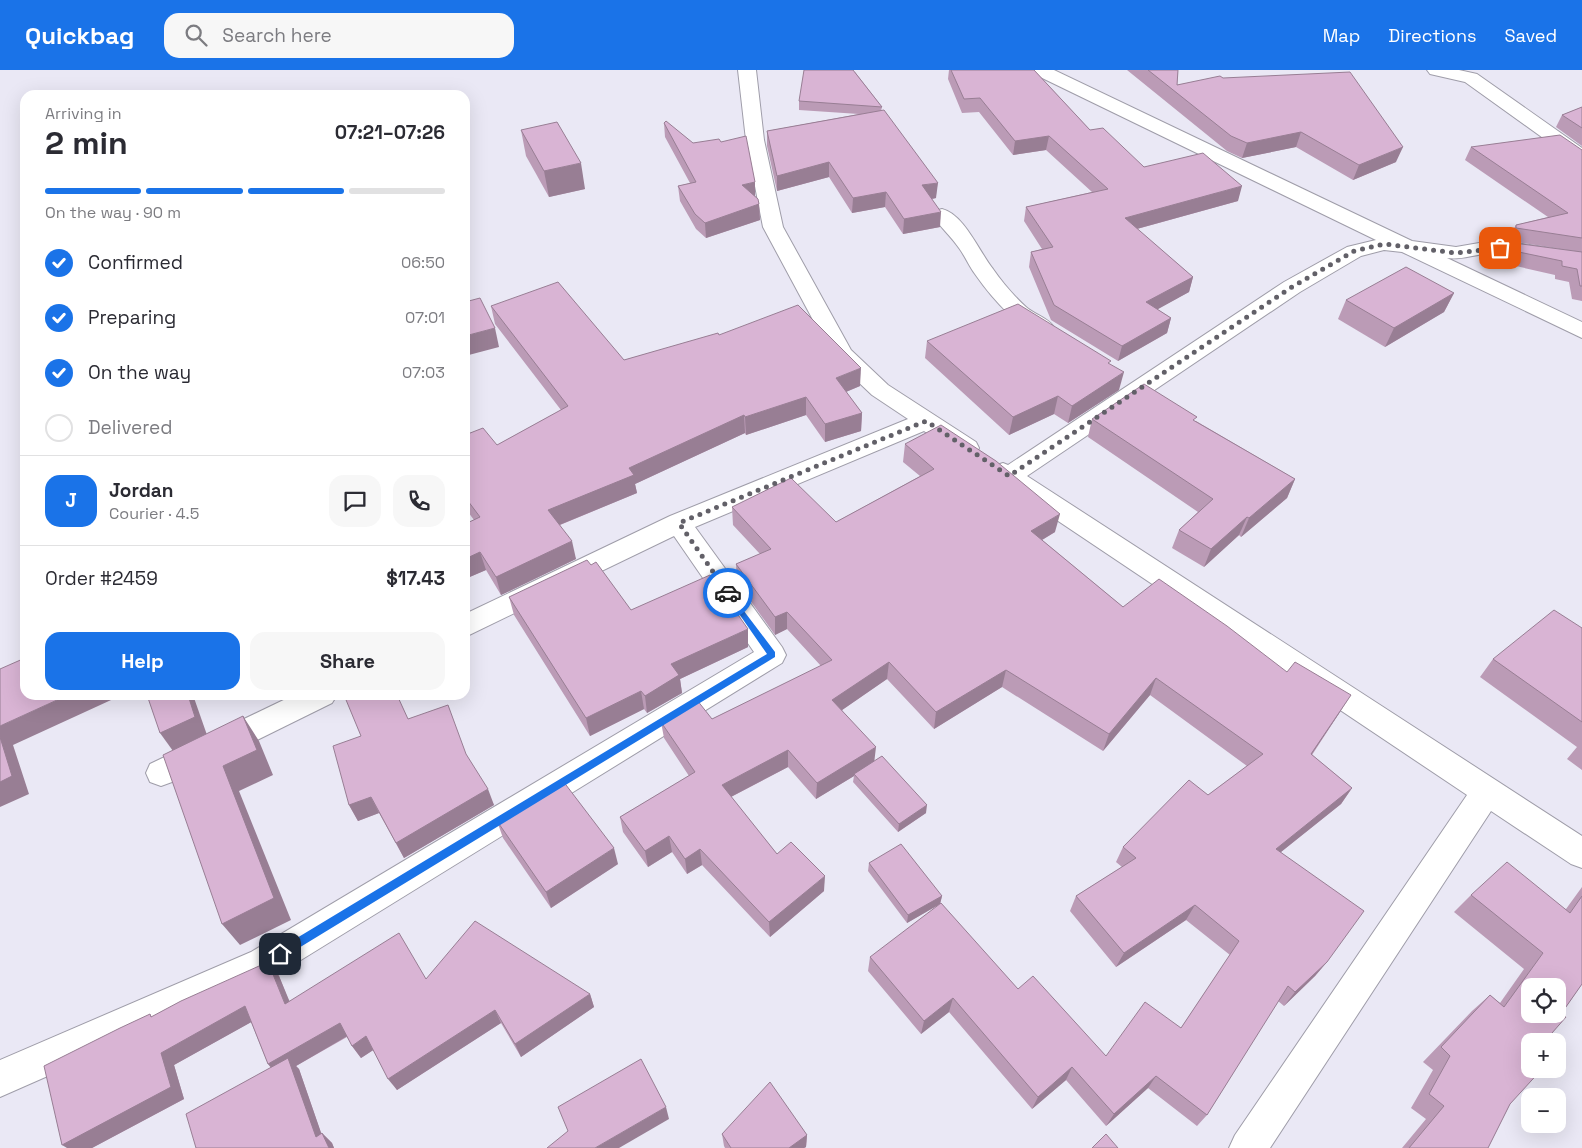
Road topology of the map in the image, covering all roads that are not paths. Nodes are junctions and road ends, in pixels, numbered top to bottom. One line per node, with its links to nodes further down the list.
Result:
1 (747, 70): 10 (street)
2 (1040, 70): 6 (street)
3 (1436, 70): 4 (street)
4 (1582, 157)
5 (942, 215): 9 (street)
6 (1410, 247): 7 (street); 8 (street); 11 (street)
7 (1582, 258)
8 (1582, 331)
9 (1060, 337)
10 (926, 421): 11 (street); 12 (street)
11 (1009, 476): 16 (street)
12 (679, 523): 13 (street); 18 (street)
13 (470, 624)
14 (312, 700): 15 (street)
15 (161, 773)
16 (1488, 790): 17 (street); 19 (street)
17 (1582, 854)
18 (0, 1079)
19 (1248, 1148)

